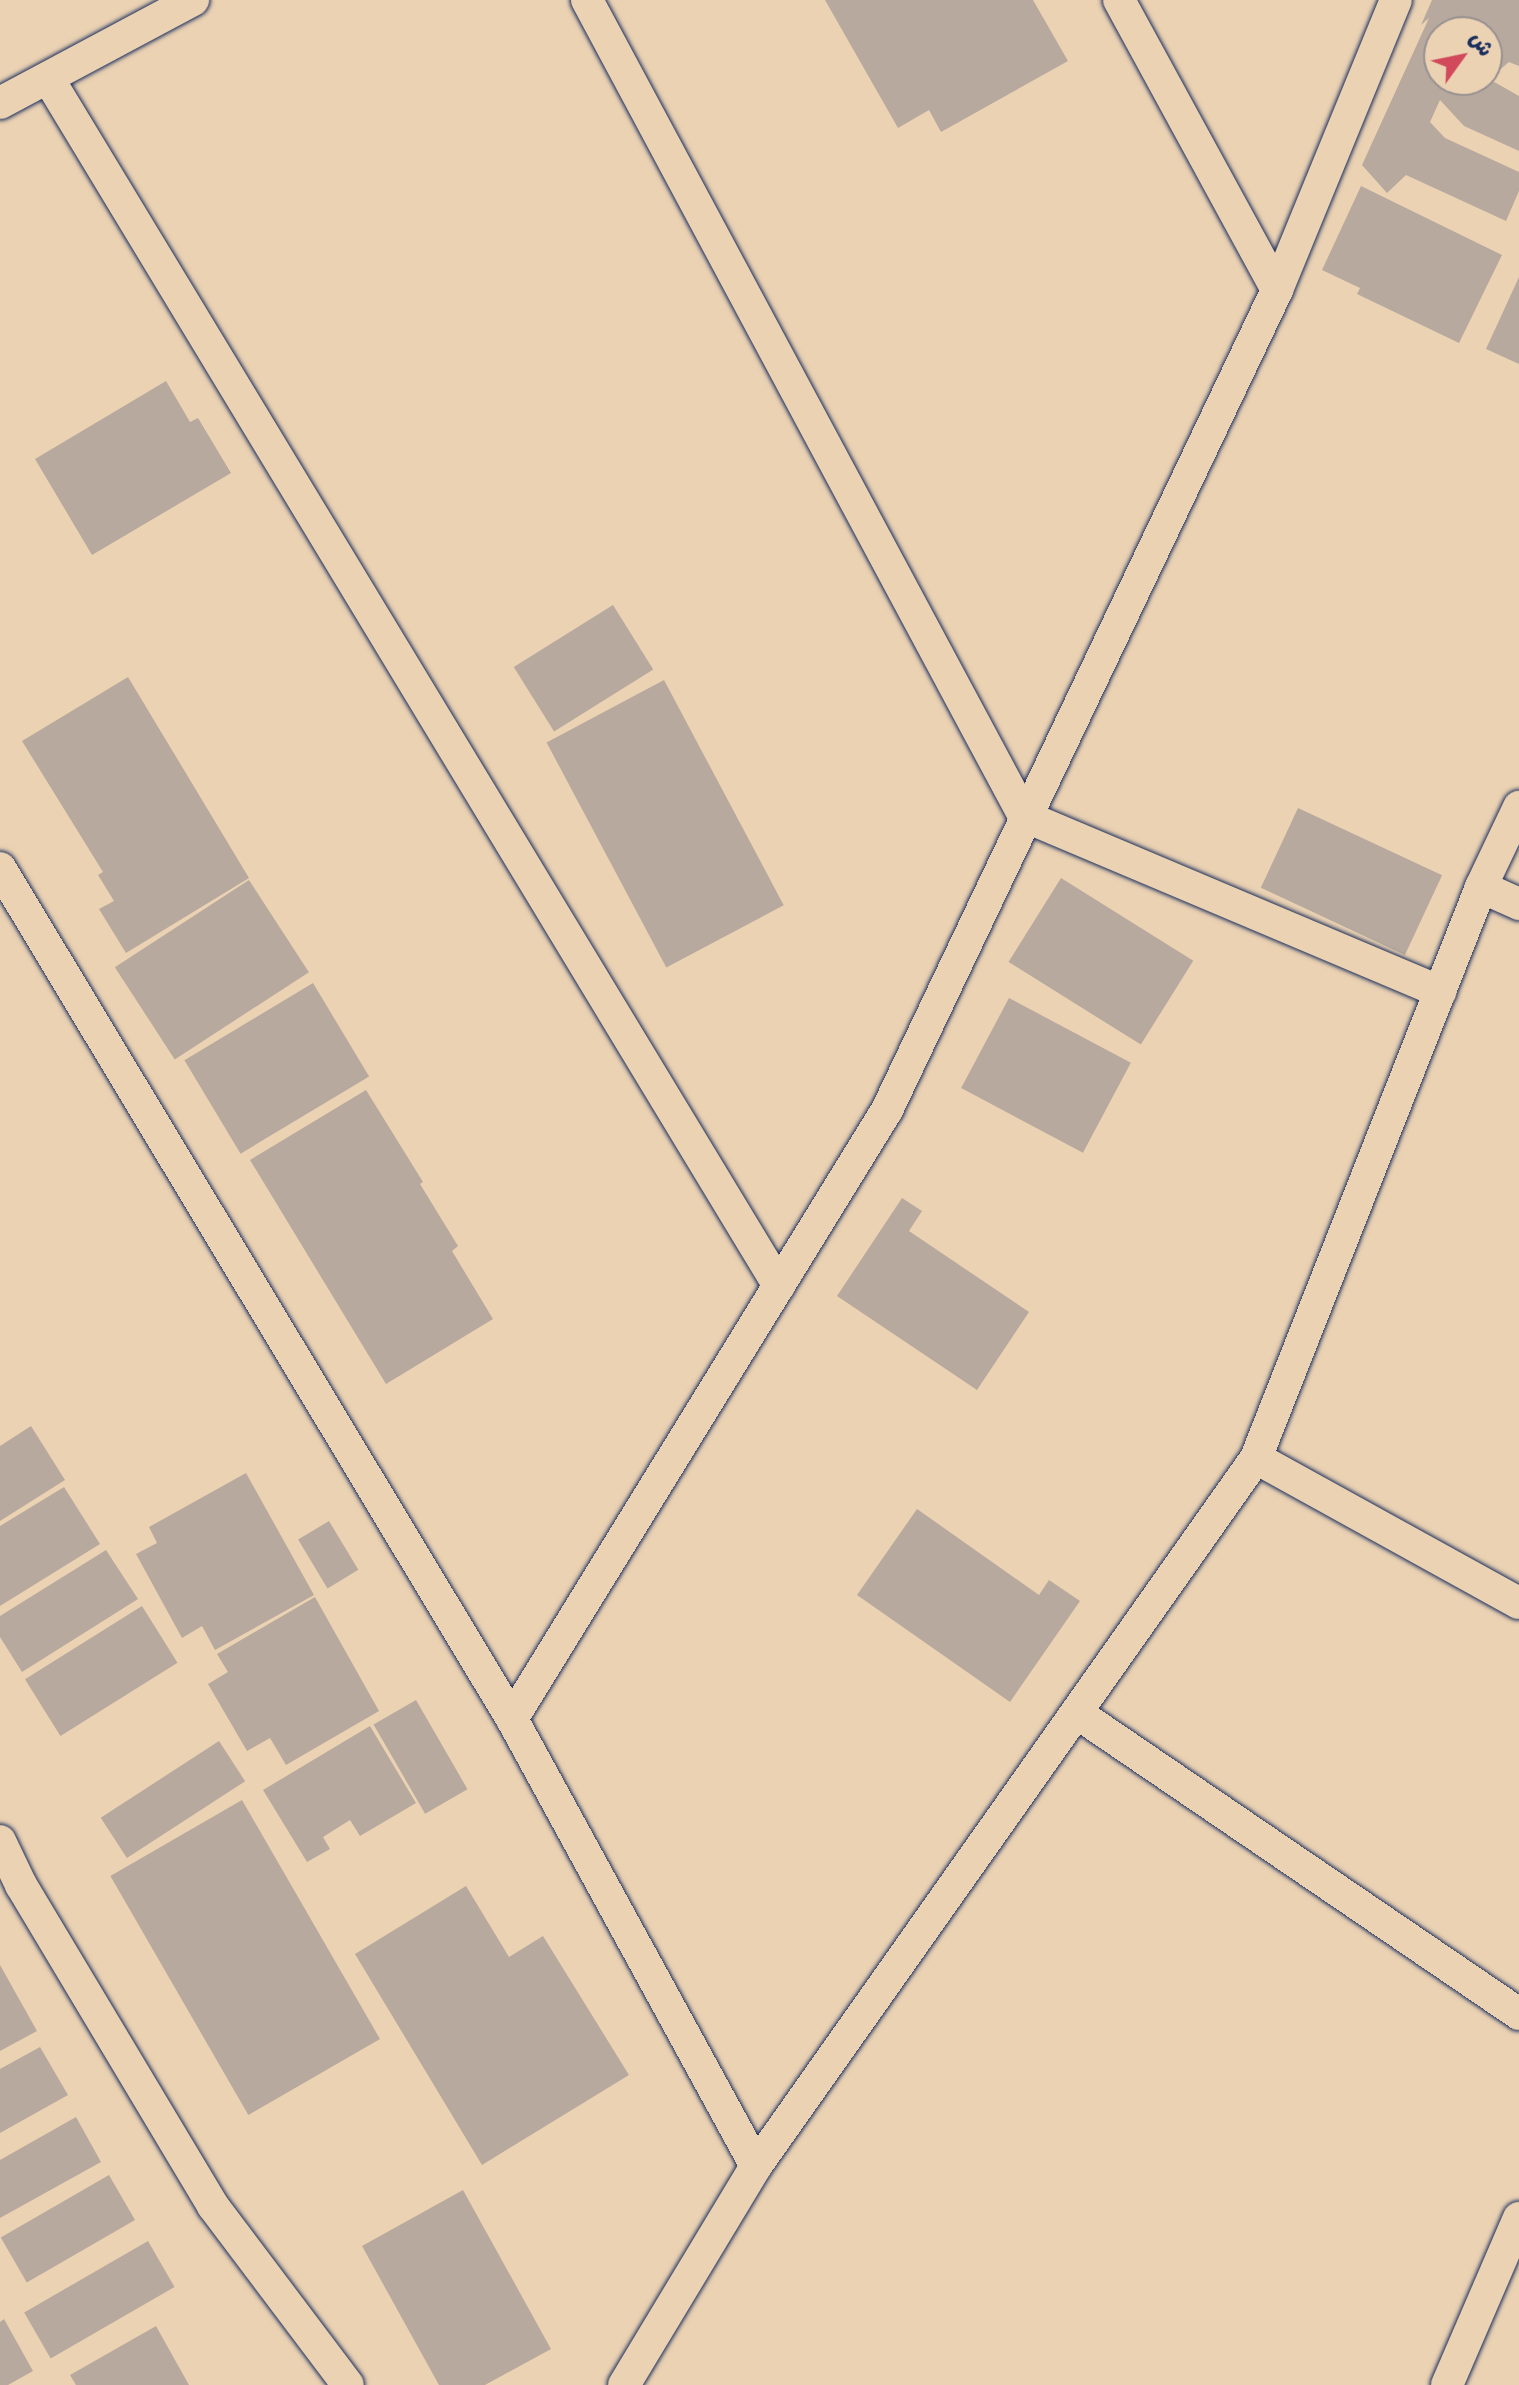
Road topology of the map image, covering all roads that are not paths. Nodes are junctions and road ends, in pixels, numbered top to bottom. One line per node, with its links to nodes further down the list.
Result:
1 (193, 0): 5 (street)
2 (587, 0): 9 (street)
3 (1119, 0): 7 (street)
4 (1396, 0): 7 (street)
5 (48, 78): 6 (street); 14 (street)
6 (0, 103)
7 (1277, 290): 9 (street)
8 (1519, 807): 11 (street)
9 (1024, 816): 13 (street); 14 (street)
10 (0, 868): 18 (street)
11 (1481, 887): 12 (street); 13 (street)
12 (1519, 904)
13 (1440, 992): 15 (street)
14 (779, 1286): 18 (street)
15 (1256, 1458): 16 (street); 17 (street)
16 (1519, 1603)
17 (1077, 1713): 21 (street); 22 (street)
18 (512, 1719): 22 (street)
19 (0, 1841): 20 (street)
20 (10, 1890): 24 (street)
21 (1519, 2014)
22 (756, 2166): 25 (street)
23 (1519, 2218): 26 (street)
24 (348, 2385)
25 (624, 2385)
26 (1447, 2385)

